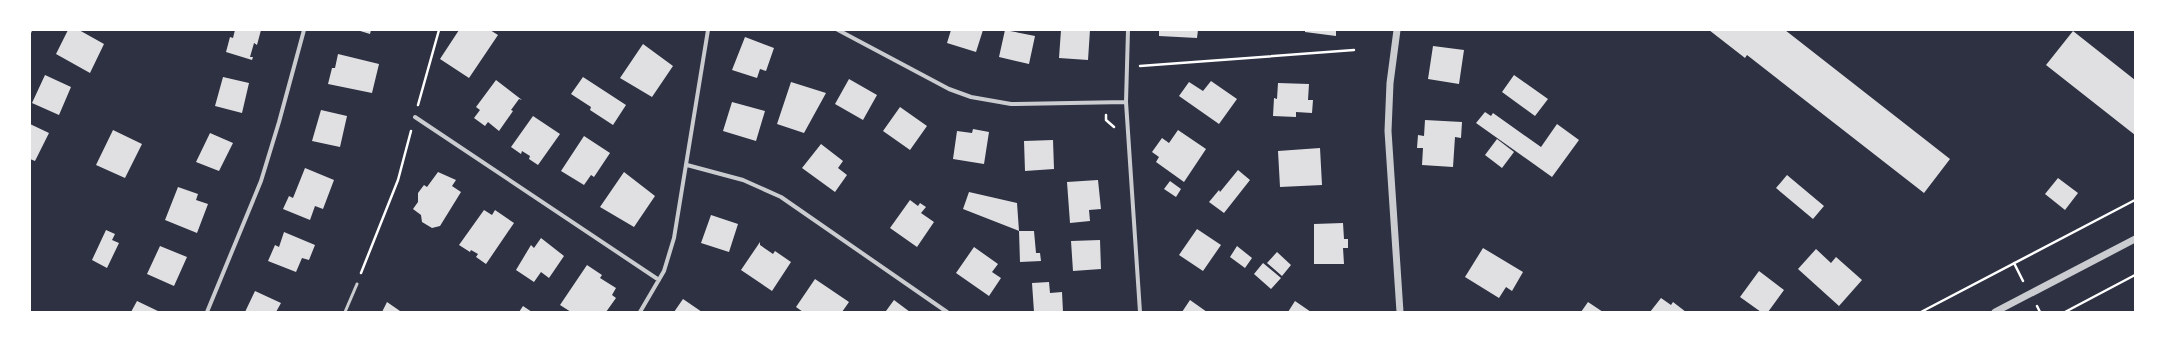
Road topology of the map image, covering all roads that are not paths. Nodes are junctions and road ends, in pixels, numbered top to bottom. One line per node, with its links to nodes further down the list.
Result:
1 (304, 30): 12 (street)
2 (708, 30): 8 (street)
3 (838, 30): 6 (street)
4 (1128, 30): 6 (street)
5 (1397, 30): 17 (street)
6 (1126, 102): 16 (street)
7 (415, 117): 10 (street)
8 (687, 165): 10 (street); 15 (street)
9 (2135, 239): 18 (street)
10 (659, 280): 14 (street)
11 (357, 284): 13 (lane)
12 (207, 312)
13 (345, 312)
14 (640, 312)
15 (947, 312)
16 (1140, 312)
17 (1400, 312)
18 (1995, 312)

